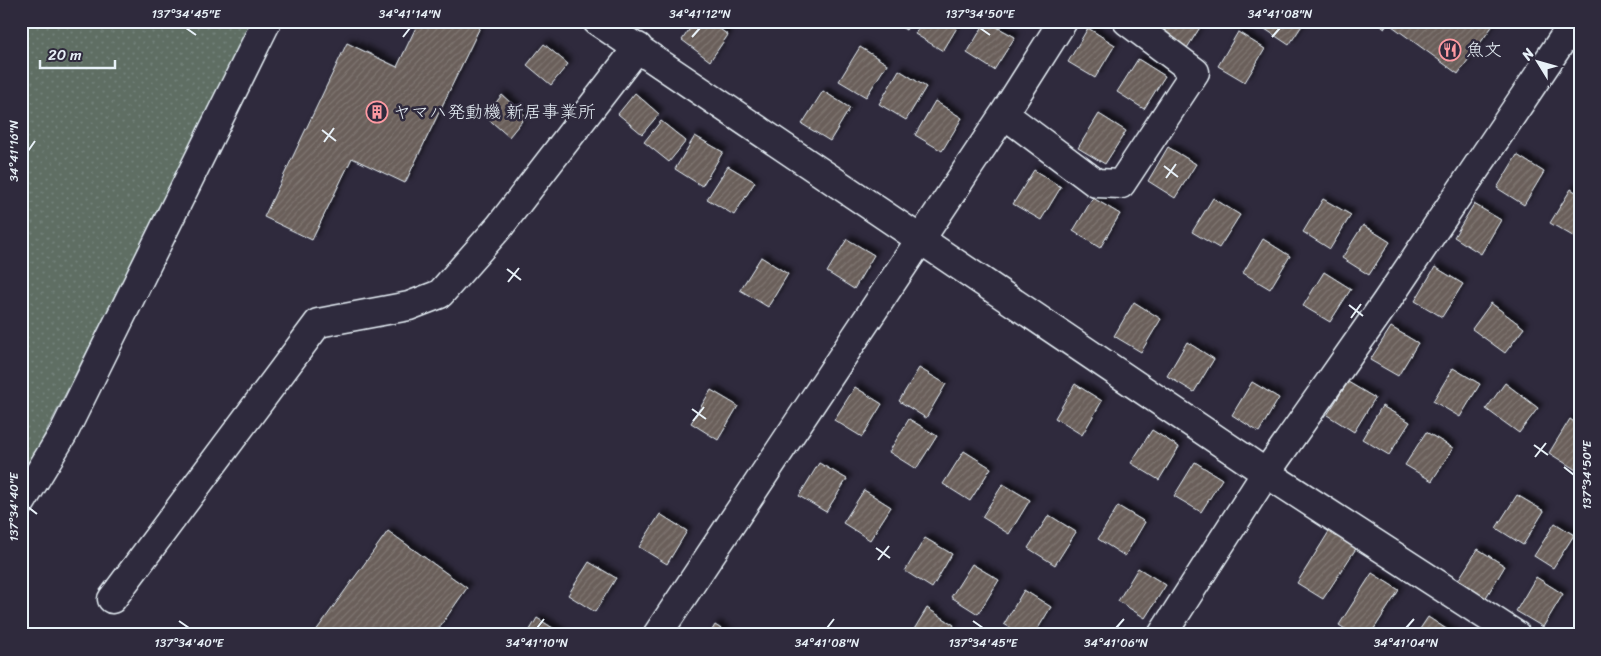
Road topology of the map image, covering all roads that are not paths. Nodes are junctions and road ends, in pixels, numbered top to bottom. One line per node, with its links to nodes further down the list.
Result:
1 (267, 21): 10 (street)
2 (597, 21): 6 (street)
3 (1063, 21): 7 (street)
4 (1127, 21): 7 (street)
5 (1575, 21): 9 (street)
6 (638, 47): 8 (street); 11 (street)
7 (1004, 114): 8 (street)
8 (920, 238): 9 (street); 13 (street)
9 (1266, 473): 12 (street); 14 (street)
10 (21, 503)
11 (112, 599)
12 (1164, 634)
13 (657, 635)
14 (1516, 635)

